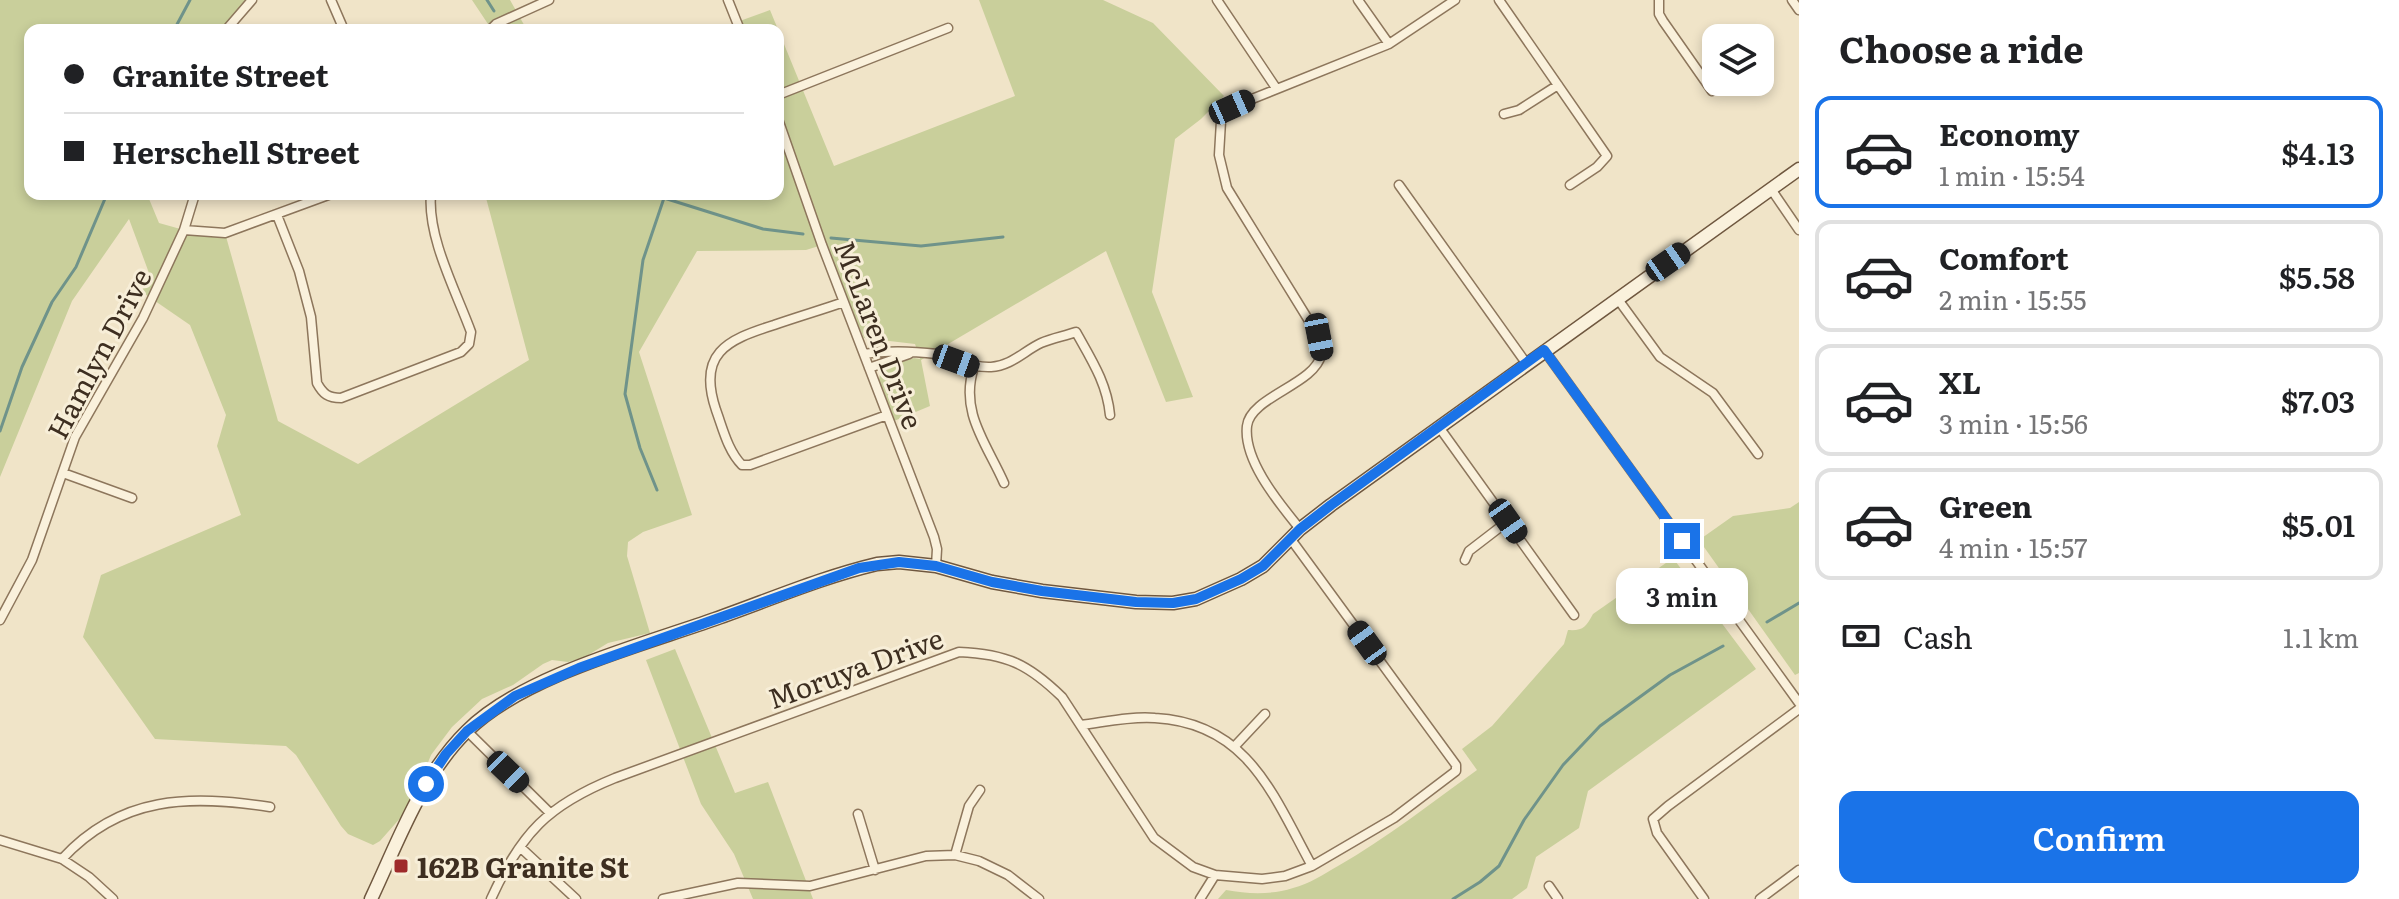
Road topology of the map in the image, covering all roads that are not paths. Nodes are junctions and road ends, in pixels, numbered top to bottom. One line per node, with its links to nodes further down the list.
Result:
1 (252, 0): 12 (street)
2 (331, 0): 13 (street)
3 (549, 0): 14 (street)
4 (728, 0): 15 (street)
5 (1217, 0): 20 (street)
6 (1358, 0): 17 (street)
7 (1455, 0): 17 (street)
8 (1499, 0): 19 (street)
9 (1659, 0): 18 (street)
10 (1792, 0): 11 (street)
11 (1799, 10)
12 (231, 24)
13 (341, 24)
14 (496, 24)
15 (738, 24)
16 (948, 28): 21 (street)
17 (1389, 44): 20 (street)
18 (1702, 77)
19 (1558, 85): 22 (street); 26 (street)
20 (1276, 88): 49 (street)
21 (784, 93)
22 (1504, 114)
23 (784, 136): 35 (street, McLaren Drive)
24 (1799, 169): 27 (street)
25 (1399, 185): 39 (street)
26 (1570, 185)
27 (1771, 189): 33 (street); 34 (street)
28 (193, 200): 32 (street, Hamlyn Drive)
29 (316, 200): 31 (street)
30 (431, 200): 31 (street)
31 (277, 215): 32 (street)
32 (184, 230): 46 (street, Hamlyn Drive)
33 (1799, 230)
34 (1617, 298): 36 (street); 45 (street)
35 (844, 302): 37 (street, McLaren Drive); 42 (street)
36 (1544, 350): 39 (street); 57 (street)
37 (864, 354): 38 (street); 41 (street, McLaren Drive)
38 (910, 354): 40 (street); 41 (street)
39 (1526, 363): 44 (street)
40 (974, 367): 43 (street); 47 (street)
41 (869, 368): 42 (street, McLaren Drive)
42 (887, 415): 54 (street, McLaren Drive)
43 (1110, 415)
44 (1439, 427): 50 (street); 51 (street)
45 (1758, 454)
46 (63, 473): 48 (street); 56 (street, Hamlyn Drive)
47 (1004, 483)
48 (132, 498)
49 (1289, 515): 50 (street); 52 (street)
50 (1312, 520): 52 (street)
51 (1508, 521): 53 (street); 55 (street)
52 (1295, 534): 54 (street); 71 (street, Moruya Drive)
53 (1465, 560)
54 (936, 566): 61 (street)
55 (1574, 615)
56 (0, 620)
57 (1797, 698)
58 (1799, 709): 84 (street)
59 (1265, 714): 62 (street)
60 (1081, 725): 62 (street); 65 (street, Moruya Drive); 74 (street, Moruya Drive)
61 (467, 731): 65 (street); 77 (street)
62 (1235, 746): 71 (street)
63 (980, 790): 69 (street)
64 (270, 807): 70 (street)
65 (550, 813): 68 (street, Moruya Drive)
66 (858, 814): 72 (street)
67 (0, 840): 70 (street)
68 (520, 847): 78 (street, Moruya Drive); 79 (street)
69 (955, 855): 72 (street); 81 (street)
70 (62, 859): 76 (street)
71 (1312, 866): 74 (street, Moruya Drive)
72 (875, 870): 80 (street)
73 (1799, 870): 85 (street)
74 (1215, 875): 82 (street)
75 (1549, 886): 83 (street)
76 (113, 899)
77 (371, 899)
78 (491, 899)
79 (576, 899)
80 (663, 899)
81 (1039, 899)
82 (1200, 899)
83 (1558, 899)
84 (1704, 899)
85 (1760, 899)

